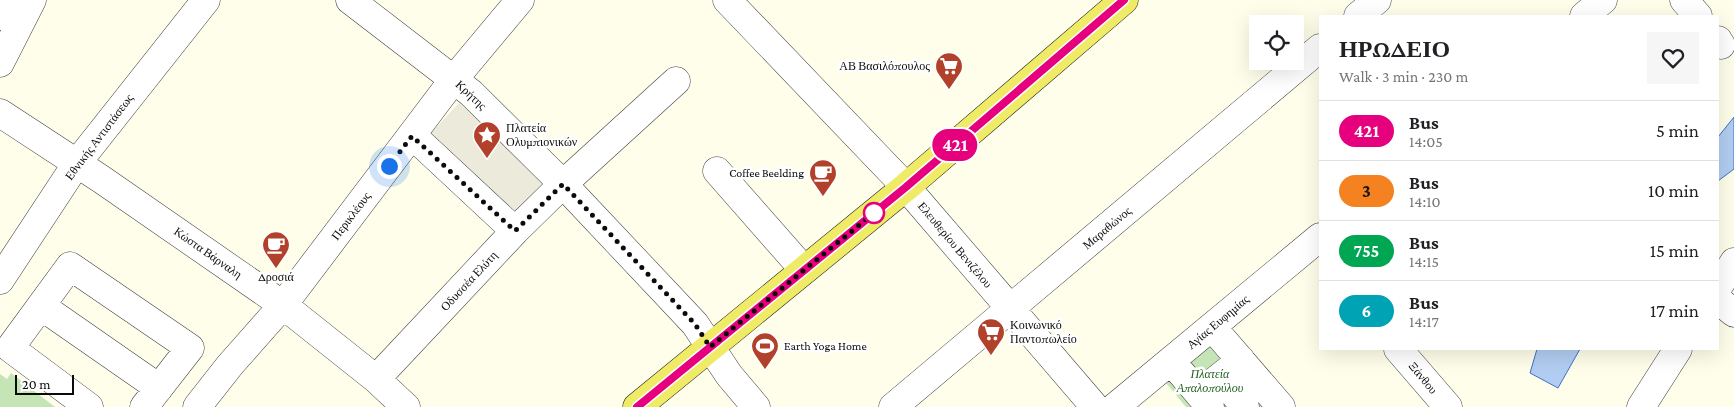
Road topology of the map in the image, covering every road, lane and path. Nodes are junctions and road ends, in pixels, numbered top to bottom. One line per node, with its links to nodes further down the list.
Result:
1 (8, 0): 16 (street)
2 (32, 0): 18 (street)
3 (206, 0): 23 (street, Εθνικής Αντιστάσεως)
4 (351, 0): 19 (street, Κρήτης)
5 (520, 0): 19 (street, Περικλέους)
6 (1124, 0): 26 (main road)
7 (1340, 0): 12 (street)
8 (1377, 0): 13 (street)
9 (1603, 0): 14 (street)
10 (1684, 0): 15 (street)
11 (740, 4): 26 (street, Ελευθερίου Βενιζέλου)
12 (1355, 15)
13 (1357, 15)
14 (1585, 15)
15 (1697, 15)
16 (0, 16)
17 (1319, 49): 36 (street, Μαραθώνος)
18 (0, 63)
19 (454, 79): 22 (street, Περικλέους); 25 (street, Κρήτης)
20 (676, 81): 25 (street, Οδυσσέα Ελύτη)
21 (0, 113): 23 (street, Κώστα Βάρναλη)
22 (412, 136): 27 (street); 34 (street, Περικλέους)
23 (77, 163): 31 (street, Εθνικής Αντιστάσεως); 34 (street, Κώστα Βάρναλη)
24 (717, 171): 30 (street)
25 (563, 184): 27 (street, Οδυσσέα Ελύτη); 39 (street, Κρήτης)
26 (906, 187): 30 (main road); 36 (street, Ελευθερίου Βενιζέλου)
27 (515, 231): 44 (street, Οδυσσέα Ελύτη)
28 (1317, 246): 38 (street, Αγίας Ευφημίας)
29 (1734, 262): 32 (street)
30 (804, 270): 39 (main road)
31 (0, 280)
32 (1719, 285)
33 (1719, 301): 37 (street)
34 (283, 305): 44 (street, Κώστα Βάρναλη); 49 (street, Περικλέους)
35 (41, 306): 46 (street); 46 (street); 48 (street)
36 (1010, 310): 53 (street, Μαραθώνος); 54 (street, Ελευθερίου Βενιζέλου)
37 (1734, 313)
38 (1212, 327): 42 (street); 43 (street, Αγίας Ευφημίας)
39 (710, 347): 51 (main road); 52 (street, Κρήτης)
40 (1399, 350): 57 (street, Ξάνθου)
41 (1677, 350): 58 (street)
42 (1241, 360): 45 (street); 47 (street)
43 (1171, 361): 45 (street); 55 (street, Αγίας Ευφημίας)
44 (376, 380): 50 (street, Κώστα Βάρναλη)
45 (1210, 393): 56 (street)
46 (151, 398)
47 (1271, 404)
48 (89, 407)
49 (197, 407)
50 (406, 407)
51 (637, 407)
52 (756, 407)
53 (893, 407)
54 (1095, 407)
55 (1115, 407)
56 (1245, 407)
57 (1448, 407)
58 (1641, 407)

